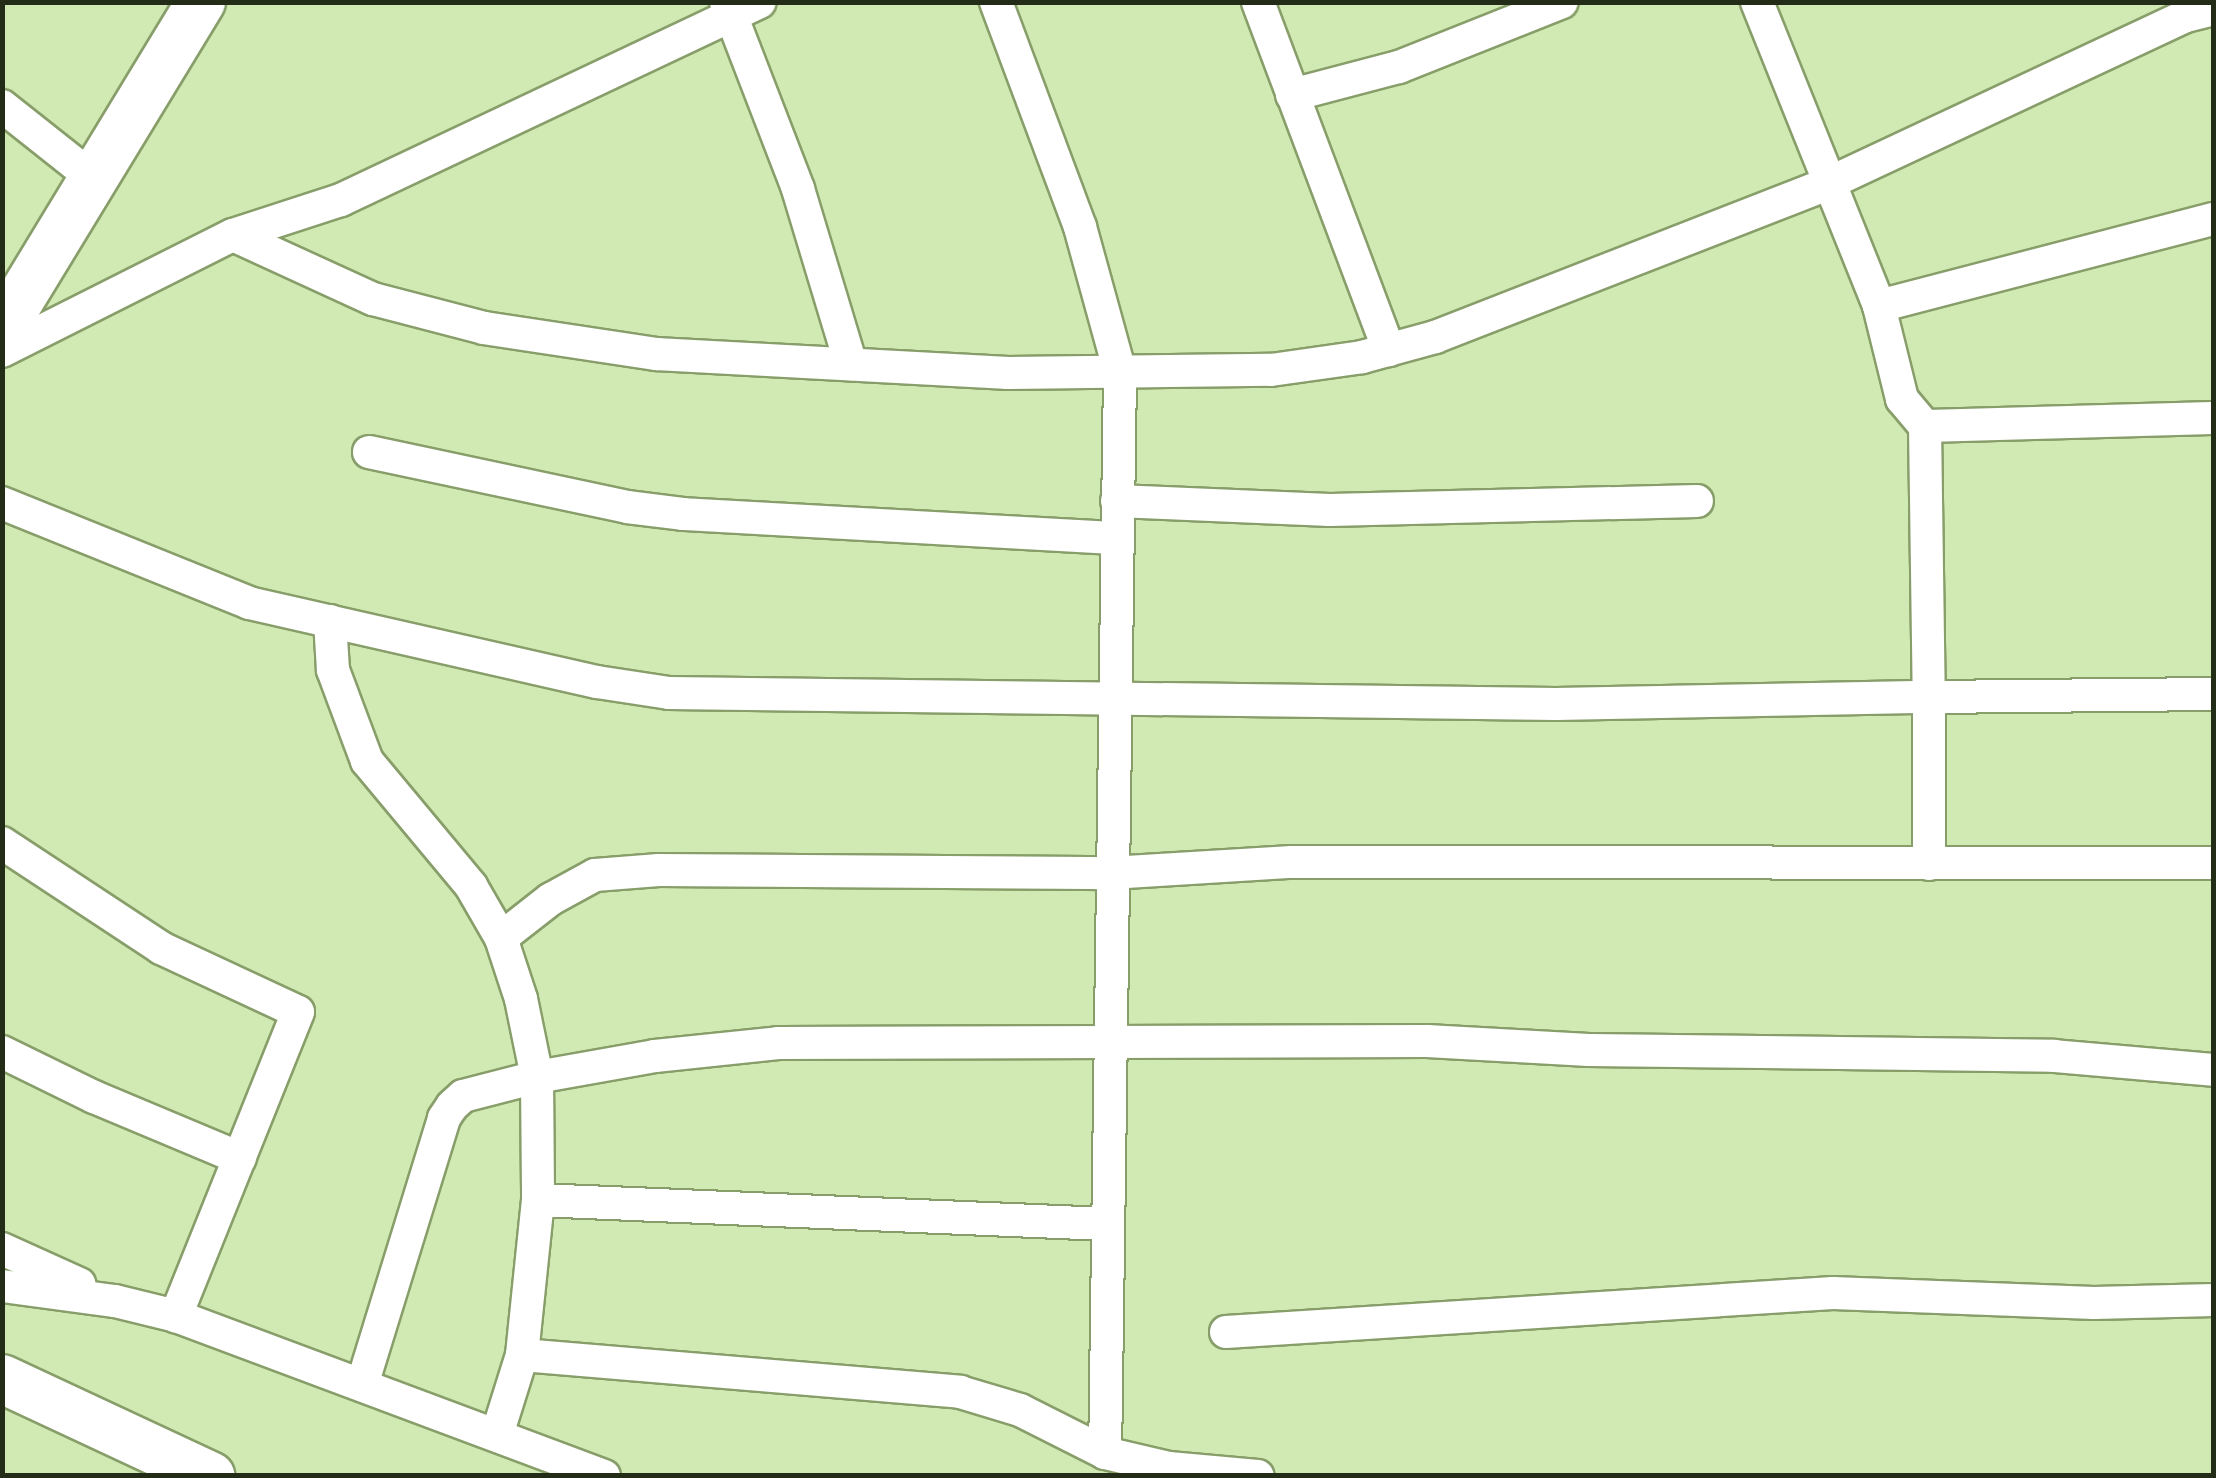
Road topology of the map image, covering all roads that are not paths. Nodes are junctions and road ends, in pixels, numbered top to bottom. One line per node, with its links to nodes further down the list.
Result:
1 (201, 2): 10 (main road)
2 (996, 2): 19 (street)
3 (1258, 2): 8 (street)
4 (1562, 2): 8 (street)
5 (1757, 2): 11 (street)
6 (739, 6): 13 (street); 18 (street)
7 (2194, 9): 11 (street)
8 (1292, 96): 16 (street)
9 (2, 106): 10 (street)
10 (94, 178): 15 (main road)
11 (1828, 184): 14 (street); 16 (street)
12 (2214, 219): 14 (street)
13 (233, 234): 17 (street); 18 (street)
14 (1879, 306): 21 (street)
15 (2, 329)
16 (1389, 350): 19 (street)
17 (2, 351)
18 (851, 364): 19 (street)
19 (1120, 372): 23 (street)
20 (2214, 418): 21 (street)
21 (1924, 426): 29 (street)
22 (370, 452): 26 (street)
23 (1116, 501): 24 (street); 26 (street)
24 (1696, 501)
25 (2, 503): 27 (street)
26 (1115, 538): 30 (street)
27 (330, 621): 30 (street); 35 (street)
28 (2214, 694): 29 (street)
29 (1929, 698): 30 (street); 33 (street)
30 (1113, 700): 34 (street)
31 (2, 843): 40 (street)
32 (2214, 863): 33 (street)
33 (1928, 864): 34 (street)
34 (1110, 872): 35 (street); 36 (street)
35 (501, 938): 39 (street)
36 (1108, 1044): 38 (street); 39 (street); 42 (street)
37 (2, 1052): 40 (street)
38 (2214, 1070)
39 (537, 1077): 41 (street); 51 (street)
40 (240, 1158): 47 (street)
41 (538, 1200): 42 (street); 49 (street)
42 (1107, 1224): 53 (street)
43 (2, 1249): 46 (street)
44 (2, 1286): 46 (street)
45 (2214, 1300): 48 (street)
46 (115, 1301): 47 (street)
47 (176, 1316): 51 (street)
48 (1226, 1332)
49 (522, 1355): 52 (street); 53 (street)
50 (2, 1380): 54 (main road)
51 (362, 1384): 52 (street)
52 (497, 1435): 55 (street)
53 (1106, 1453): 56 (street)
54 (210, 1476)
55 (604, 1476)
56 (1258, 1476)

